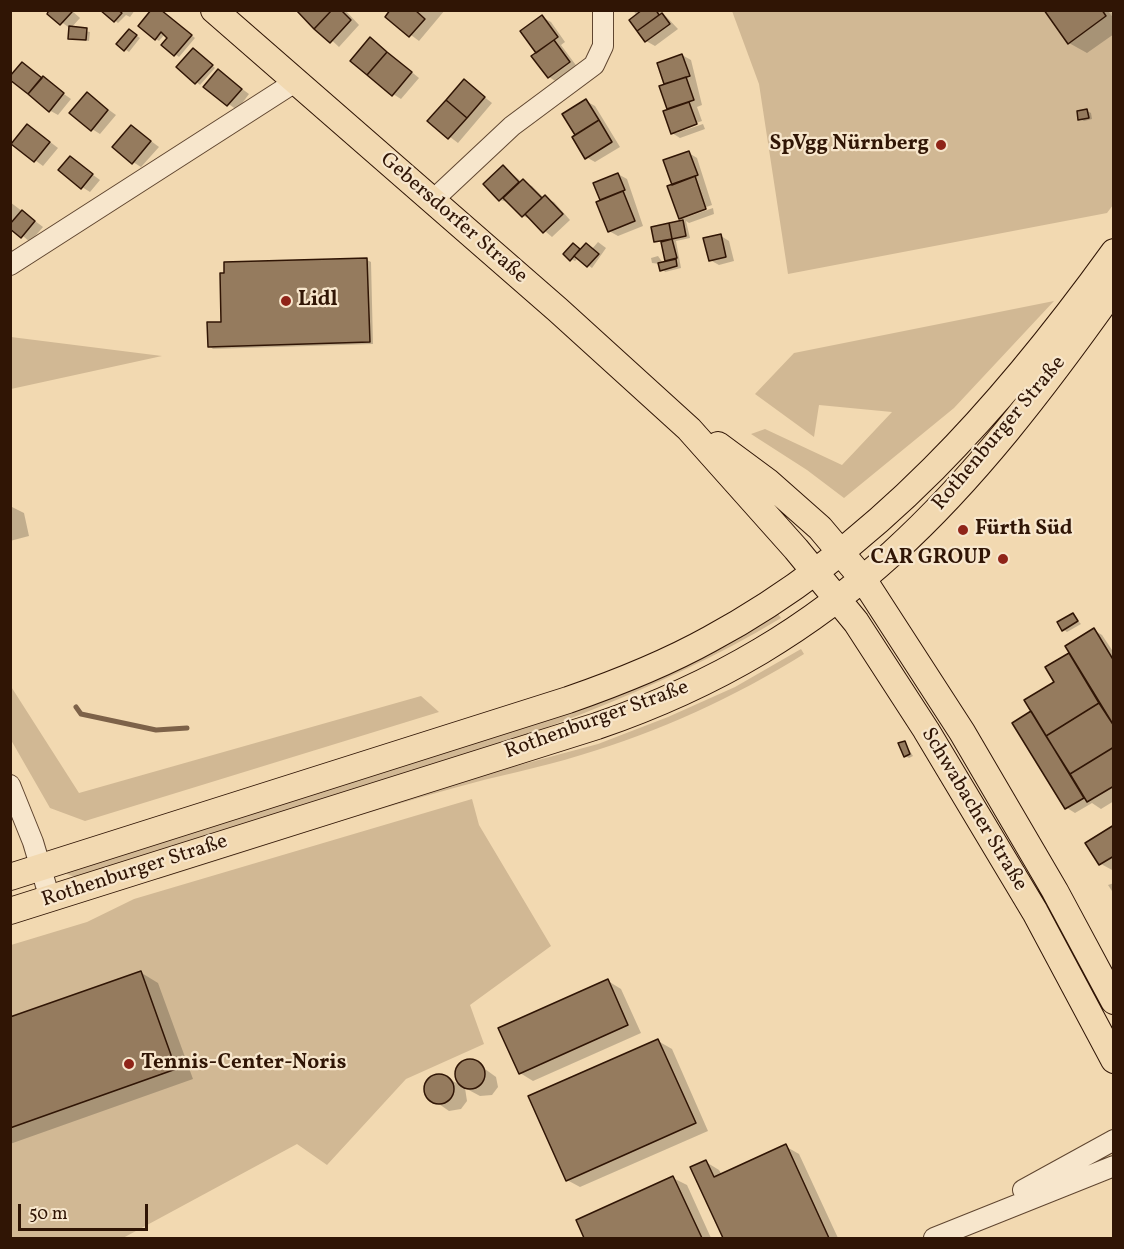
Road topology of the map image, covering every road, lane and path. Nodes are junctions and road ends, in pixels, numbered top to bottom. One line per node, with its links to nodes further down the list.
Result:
1 (214, 10): 3 (main road, Gebersdorfer Straße)
2 (603, 10): 4 (street)
3 (295, 82): 4 (main road, Gebersdorfer Straße); 6 (street)
4 (432, 201): 8 (main road, Gebersdorfer Straße)
5 (1113, 252): 9 (main road, Rothenburger Straße)
6 (10, 265)
7 (1113, 289): 11 (main road, Rothenburger Straße)
8 (689, 429): 9 (main road, Gebersdorfer Straße); 10 (main road, Gebersdorfer Straße)
9 (840, 551): 10 (main road, Rothenburger Straße); 11 (main road, Schwabacher Straße)
10 (815, 571): 12 (main road, Schwabacher Straße); 14 (main road, Rothenburger Straße)
11 (863, 579): 12 (main road, Rothenburger Straße); 18 (main road, Schwabacher Straße)
12 (838, 599): 16 (main road, Rothenburger Straße); 19 (main road, Schwabacher Straße)
13 (10, 785): 14 (street)
14 (41, 867): 15 (main road, Rothenburger Straße); 16 (street)
15 (10, 877)
16 (50, 899): 17 (main road, Rothenburger Straße)
17 (10, 911)
18 (1113, 1001)
19 (1113, 1060)
20 (1113, 1140): 22 (street)
21 (1113, 1166): 22 (street)
22 (956, 1228): 23 (street)
23 (934, 1239)

